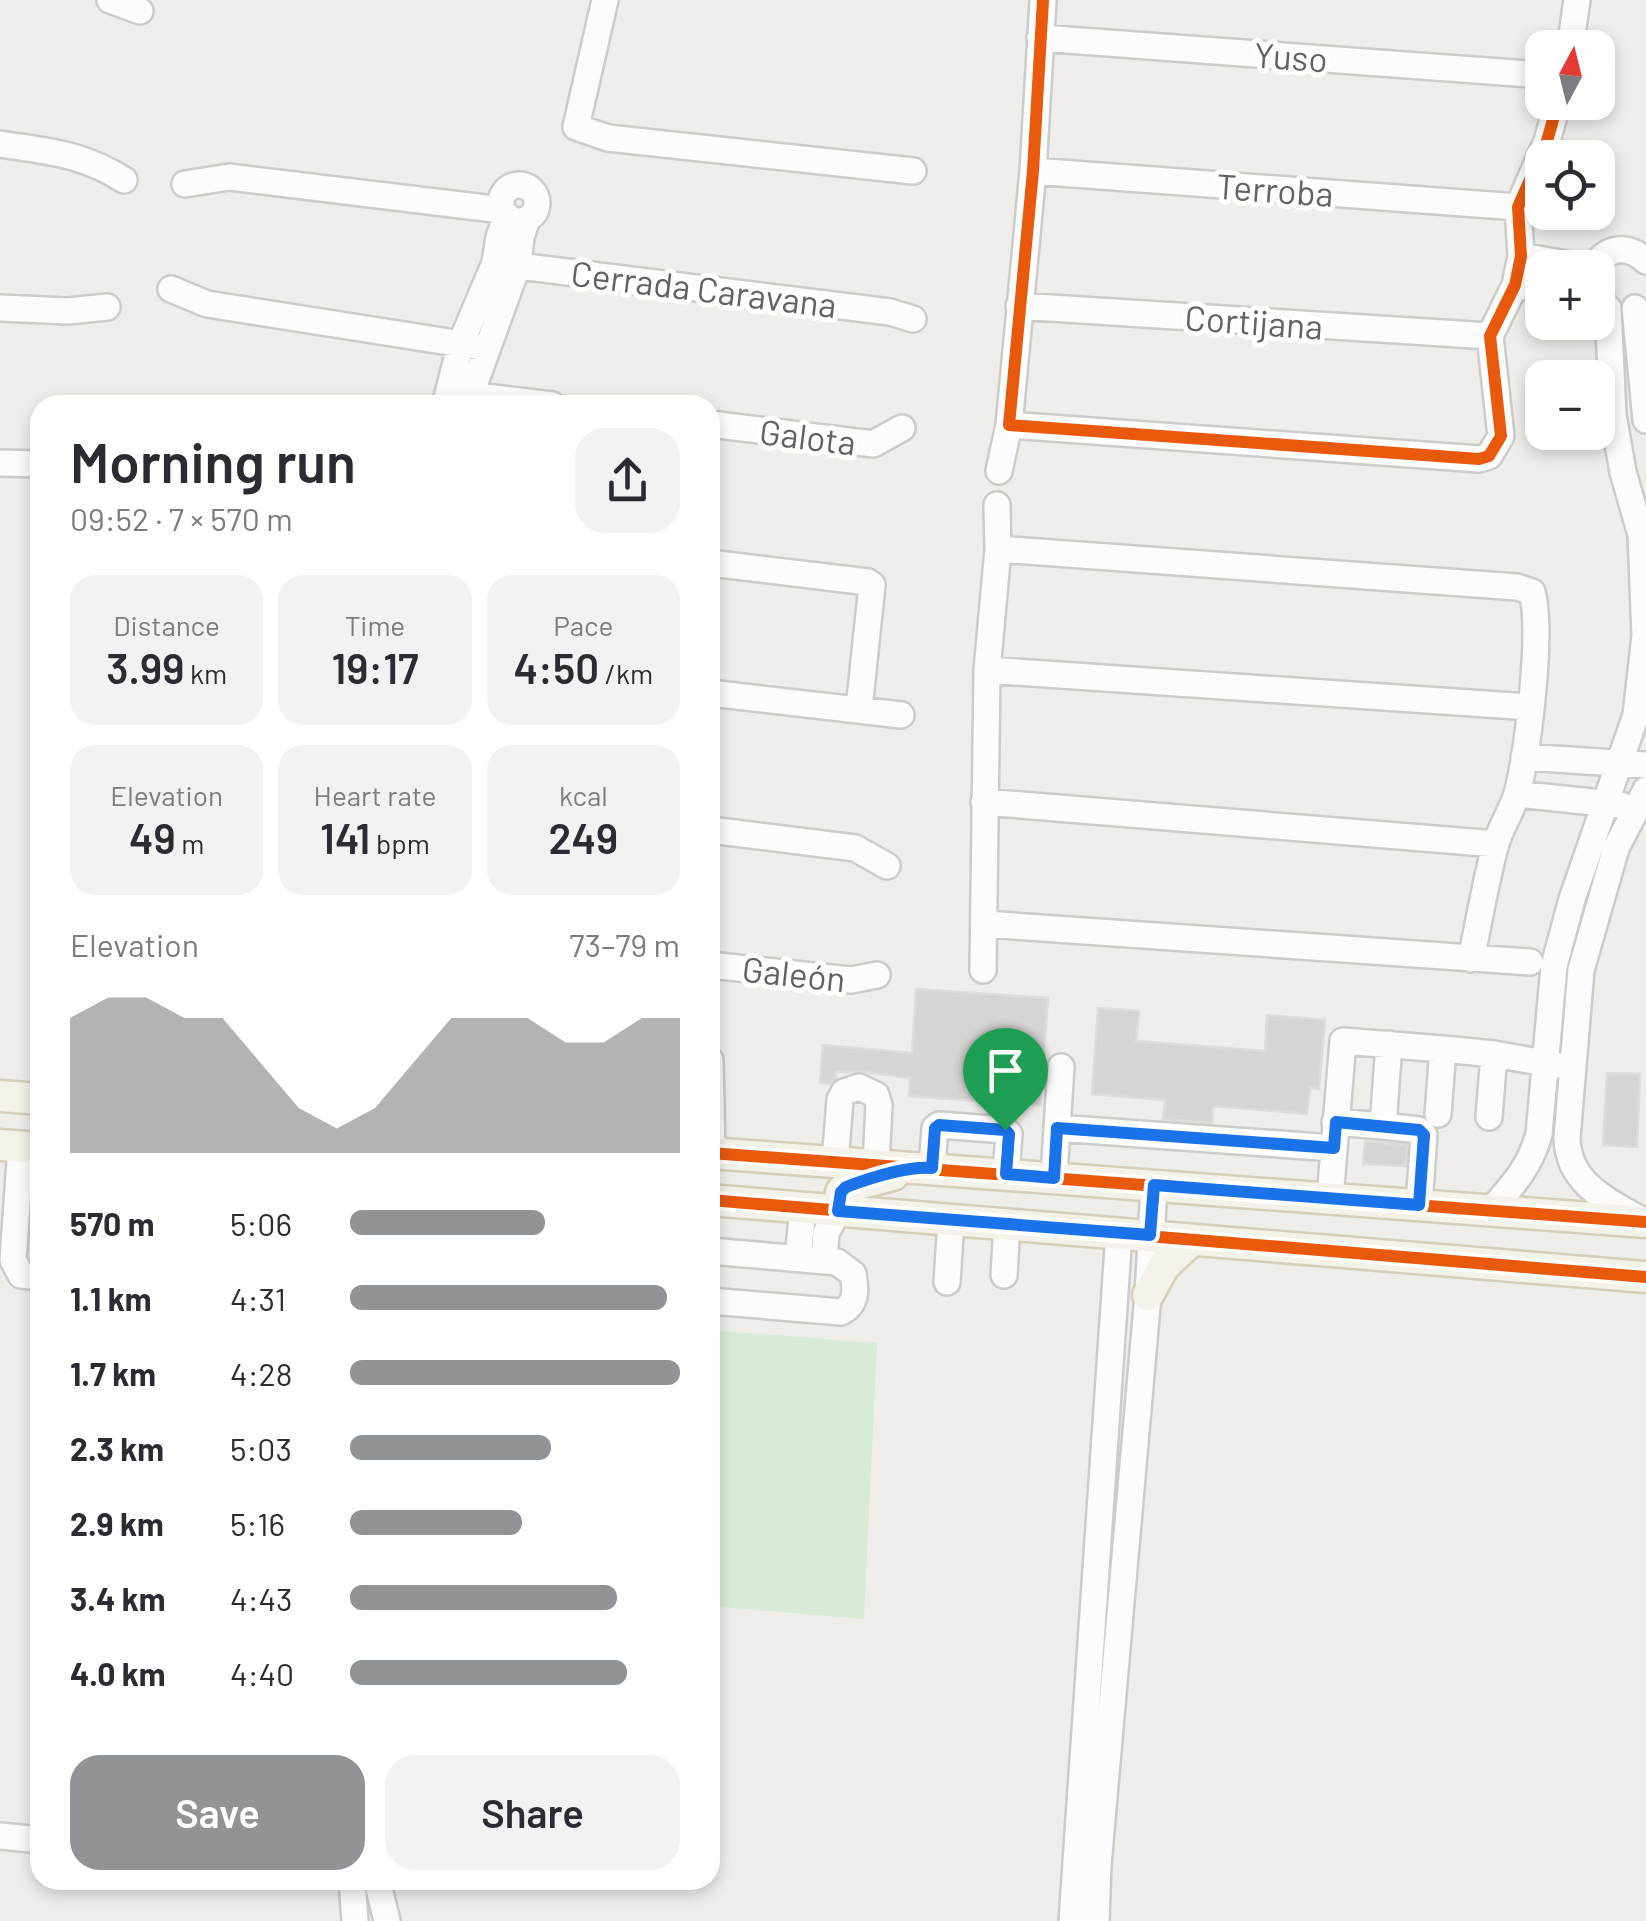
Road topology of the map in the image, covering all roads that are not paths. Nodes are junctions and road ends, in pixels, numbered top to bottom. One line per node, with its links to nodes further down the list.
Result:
1 (110, 0): 5 (street)
2 (605, 0): 11 (street)
3 (1043, 0): 7 (street)
4 (1578, 0): 6 (street)
5 (140, 11)
6 (1573, 30)
7 (1040, 38): 8 (street, Yuso); 12 (street)
8 (1525, 73)
9 (1553, 120): 15 (street)
10 (0, 144): 13 (street)
11 (913, 171)
12 (1032, 171): 15 (street, Terroba); 23 (street)
13 (124, 180)
14 (185, 184): 19 (street)
15 (1518, 207): 16 (street)
16 (1527, 250)
17 (1615, 251): 18 (street)
18 (1646, 261)
19 (507, 263): 27 (street, Cerrada Caravana); 30 (street)
20 (170, 289): 30 (street)
21 (1525, 294): 28 (street)
22 (1641, 303): 26 (street); 32 (street)
23 (1018, 306): 28 (street, Cortijana); 34 (street)
24 (107, 307): 25 (street)
25 (0, 308)
26 (1615, 309)
27 (913, 319)
28 (1490, 336): 34 (street)
29 (1606, 340): 40 (street)
30 (474, 345): 31 (street)
31 (458, 395)
32 (1646, 420)
33 (720, 425): 35 (street, Galota)
34 (1009, 425): 38 (street)
35 (902, 428)
36 (0, 462): 37 (street)
37 (30, 464)
38 (999, 471)
39 (997, 505): 41 (street)
40 (1644, 534): 49 (street)
41 (998, 549): 43 (street); 45 (street)
42 (720, 564): 46 (street)
43 (987, 670): 45 (street); 53 (street)
44 (720, 694): 46 (street)
45 (1530, 707): 48 (street)
46 (860, 709): 47 (street)
47 (901, 715)
48 (1524, 758): 49 (street); 51 (street)
49 (1618, 761): 50 (street); 54 (street)
50 (1646, 765)
51 (1517, 794): 54 (street); 56 (street)
52 (1644, 800): 54 (street); 63 (street)
53 (984, 802): 56 (street); 58 (street)
54 (1605, 802): 60 (street)
55 (720, 831): 57 (street)
56 (1496, 844): 59 (street)
57 (887, 866)
58 (986, 924): 59 (street); 62 (street)
59 (1471, 960): 60 (street)
60 (1542, 964): 63 (street); 68 (street)
61 (720, 965): 64 (street, Galeón)
62 (983, 970)
63 (1582, 970): 69 (street)
64 (878, 975)
65 (1389, 1044): 66 (street); 75 (street); 76 (street)
66 (1443, 1049): 67 (street); 73 (street)
67 (1494, 1054): 68 (street); 74 (street)
68 (1544, 1064): 69 (street); 92 (street)
69 (1571, 1066): 95 (street)
70 (1061, 1067): 77 (street)
71 (30, 1095): 72 (main road)
72 (0, 1096)
73 (1438, 1114)
74 (1490, 1117)
75 (1336, 1122): 76 (street); 79 (street)
76 (1383, 1126): 90 (street)
77 (1057, 1128): 79 (street); 86 (street)
78 (20, 1147): 104 (street)
79 (1334, 1148): 88 (street)
80 (720, 1154): 81 (main road)
81 (800, 1159): 82 (main road); 89 (main road)
82 (835, 1162): 83 (main road); 83 (street)
83 (876, 1164): 84 (main road)
84 (920, 1167): 85 (main road); 85 (street); 93 (main road)
85 (1006, 1174): 86 (main road)
86 (1054, 1178): 87 (main road)
87 (1154, 1185): 88 (main road); 98 (street)
88 (1330, 1198): 90 (main road)
89 (722, 1202): 91 (main road)
90 (1419, 1205): 92 (main road)
91 (803, 1208): 93 (main road); 101 (street)
92 (1491, 1210): 95 (main road)
93 (838, 1211): 94 (main road); 102 (street)
94 (951, 1221): 96 (main road); 106 (street)
95 (1644, 1221)
96 (1007, 1225): 97 (main road); 103 (street)
97 (1119, 1233): 98 (main road); 109 (street)
98 (1150, 1235): 99 (main road); 107 (street)
99 (1192, 1240): 105 (main road); 107 (main road)
100 (720, 1252): 101 (street)
101 (798, 1258): 102 (street)
102 (824, 1260): 108 (street)
103 (1004, 1274)
104 (30, 1276)
105 (1646, 1278)
106 (946, 1282)
107 (1148, 1296): 110 (street)
108 (720, 1302)
109 (1096, 1556): 110 (street); 113 (street)
110 (1126, 1558): 113 (street)
111 (0, 1836): 112 (street)
112 (30, 1839)
113 (1086, 1865): 118 (street); 119 (street)
114 (352, 1890): 116 (street)
115 (380, 1890): 117 (street)
116 (354, 1921)
117 (388, 1921)
118 (1072, 1921)
119 (1096, 1921)

